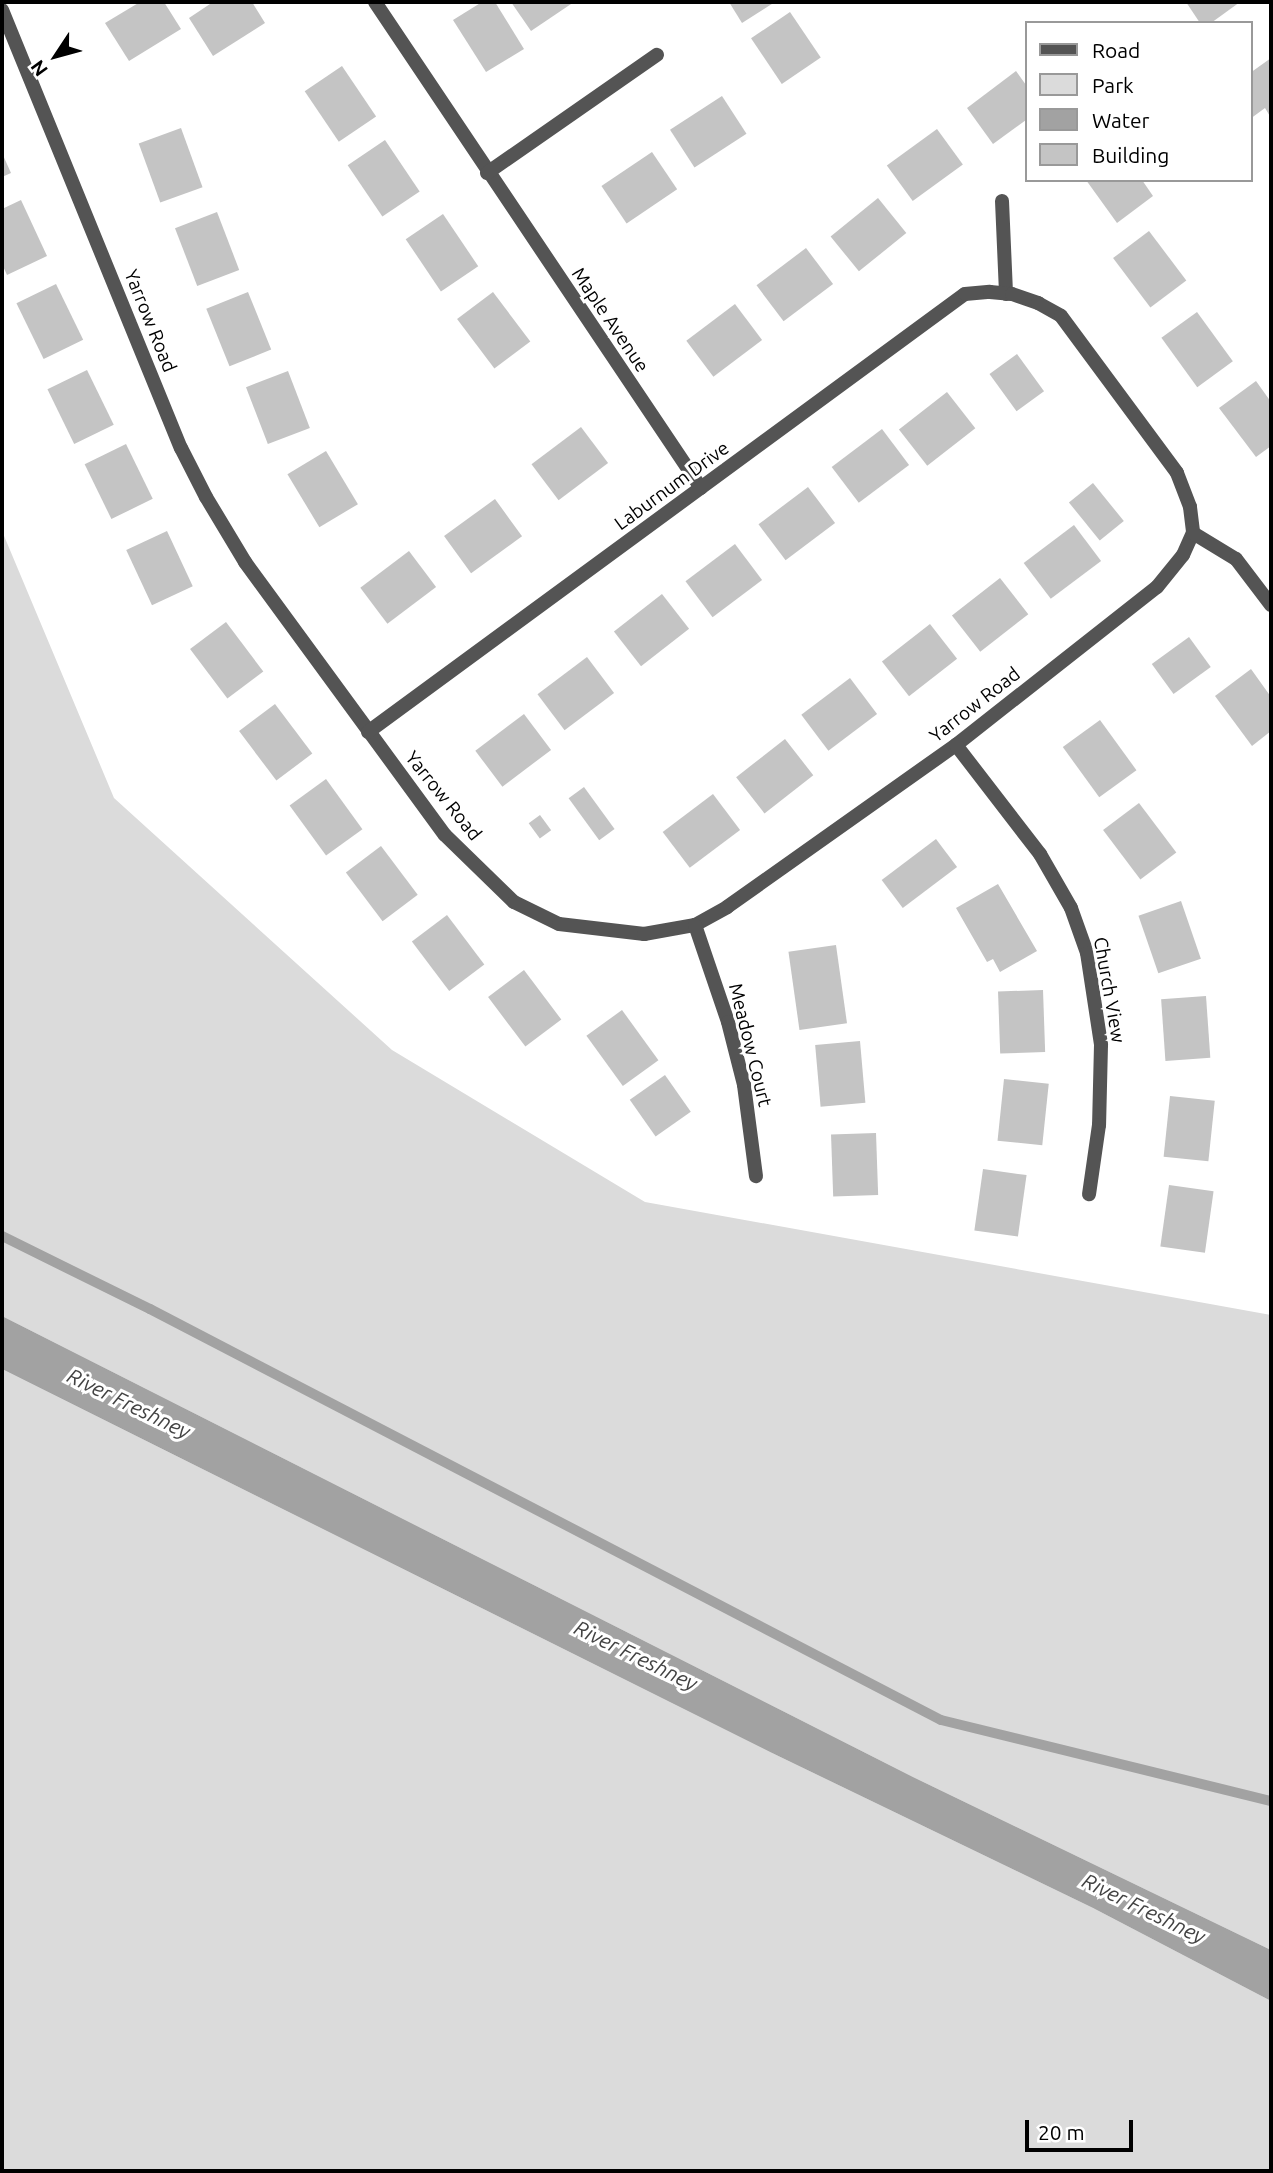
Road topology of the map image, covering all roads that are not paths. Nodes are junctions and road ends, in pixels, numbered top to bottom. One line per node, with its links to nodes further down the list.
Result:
1 (375, 2): 4 (street, Maple Avenue)
2 (2, 10): 10 (street, Yarrow Road)
3 (657, 55): 4 (street)
4 (487, 173): 7 (street, Maple Avenue)
5 (1002, 201): 6 (street)
6 (1006, 294): 7 (street, Laburnum Drive); 8 (street, Laburnum Drive)
7 (701, 488): 10 (street, Laburnum Drive)
8 (1193, 533): 9 (street); 11 (street, Yarrow Road)
9 (1271, 605)
10 (368, 732): 12 (street, Yarrow Road)
11 (957, 745): 12 (street, Yarrow Road); 14 (street, Church View)
12 (695, 925): 13 (street, Meadow Court)
13 (756, 1176)
14 (1089, 1194)

